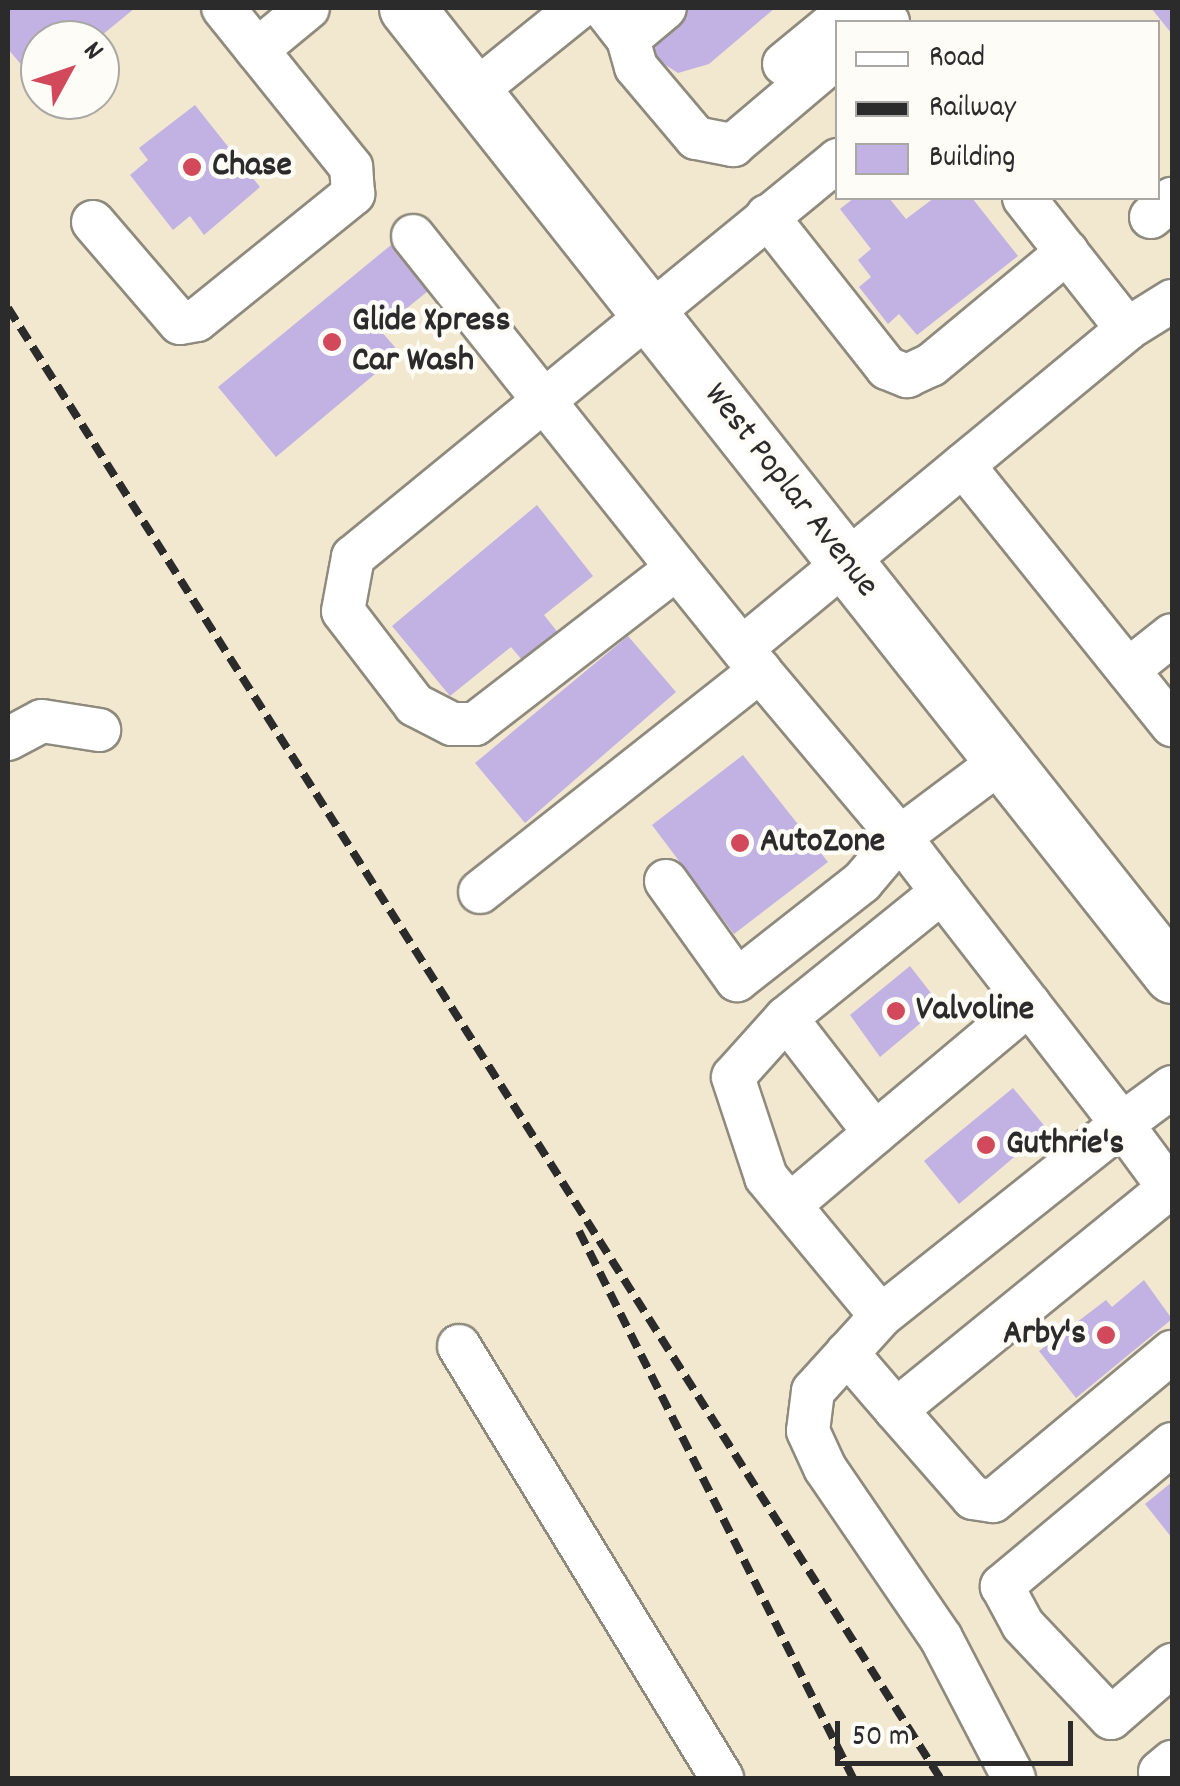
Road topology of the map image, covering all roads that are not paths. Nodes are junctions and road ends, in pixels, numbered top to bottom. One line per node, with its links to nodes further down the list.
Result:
1 (223, 8): 10 (lane)
2 (308, 8): 10 (lane)
3 (407, 8): 12 (main road, West Poplar Avenue)
4 (578, 8): 12 (lane)
5 (665, 8): 9 (lane)
6 (874, 15): 7 (lane)
7 (838, 20)
8 (835, 22): 13 (lane)
9 (616, 23): 13 (lane)
10 (257, 50): 17 (lane)
11 (835, 59): 13 (lane)
12 (474, 92): 21 (main road, West Poplar Avenue)
13 (696, 138)
14 (835, 162): 16 (lane)
15 (1026, 200): 19 (lane)
16 (767, 216): 19 (lane); 21 (lane)
17 (92, 222)
18 (414, 236): 23 (lane)
19 (1067, 252): 22 (lane)
20 (1172, 301): 22 (lane)
21 (648, 312): 23 (lane); 25 (main road, West Poplar Avenue)
22 (1127, 329): 24 (lane)
23 (543, 400): 26 (lane); 26 (lane)
24 (963, 465): 25 (lane); 29 (lane)
25 (846, 562): 28 (lane); 33 (main road, West Poplar Avenue)
26 (677, 568): 28 (lane)
27 (1172, 635): 29 (lane)
28 (751, 659): 34 (lane); 36 (lane)
29 (1128, 670): 30 (lane)
30 (1172, 725)
31 (99, 730): 32 (lane)
32 (8, 738)
33 (1003, 760): 34 (lane); 38 (main road, West Poplar Avenue)
34 (900, 837): 35 (lane); 37 (lane)
35 (666, 880)
36 (480, 892)
37 (942, 892): 39 (lane); 40 (lane)
38 (1172, 974)
39 (1029, 1004): 42 (lane); 43 (lane)
40 (786, 1018): 43 (lane); 45 (lane)
41 (1172, 1087): 42 (lane)
42 (1122, 1124): 44 (lane); 46 (lane)
43 (875, 1132): 45 (lane)
44 (1171, 1190): 50 (lane)
45 (790, 1205): 46 (lane)
46 (881, 1316): 49 (lane)
47 (459, 1346): 53 (lane)
48 (1172, 1352): 50 (lane)
49 (848, 1353): 50 (lane); 54 (lane)
50 (896, 1410)
51 (1172, 1444): 52 (lane)
52 (1172, 1664)
53 (722, 1778)
54 (1014, 1778)

